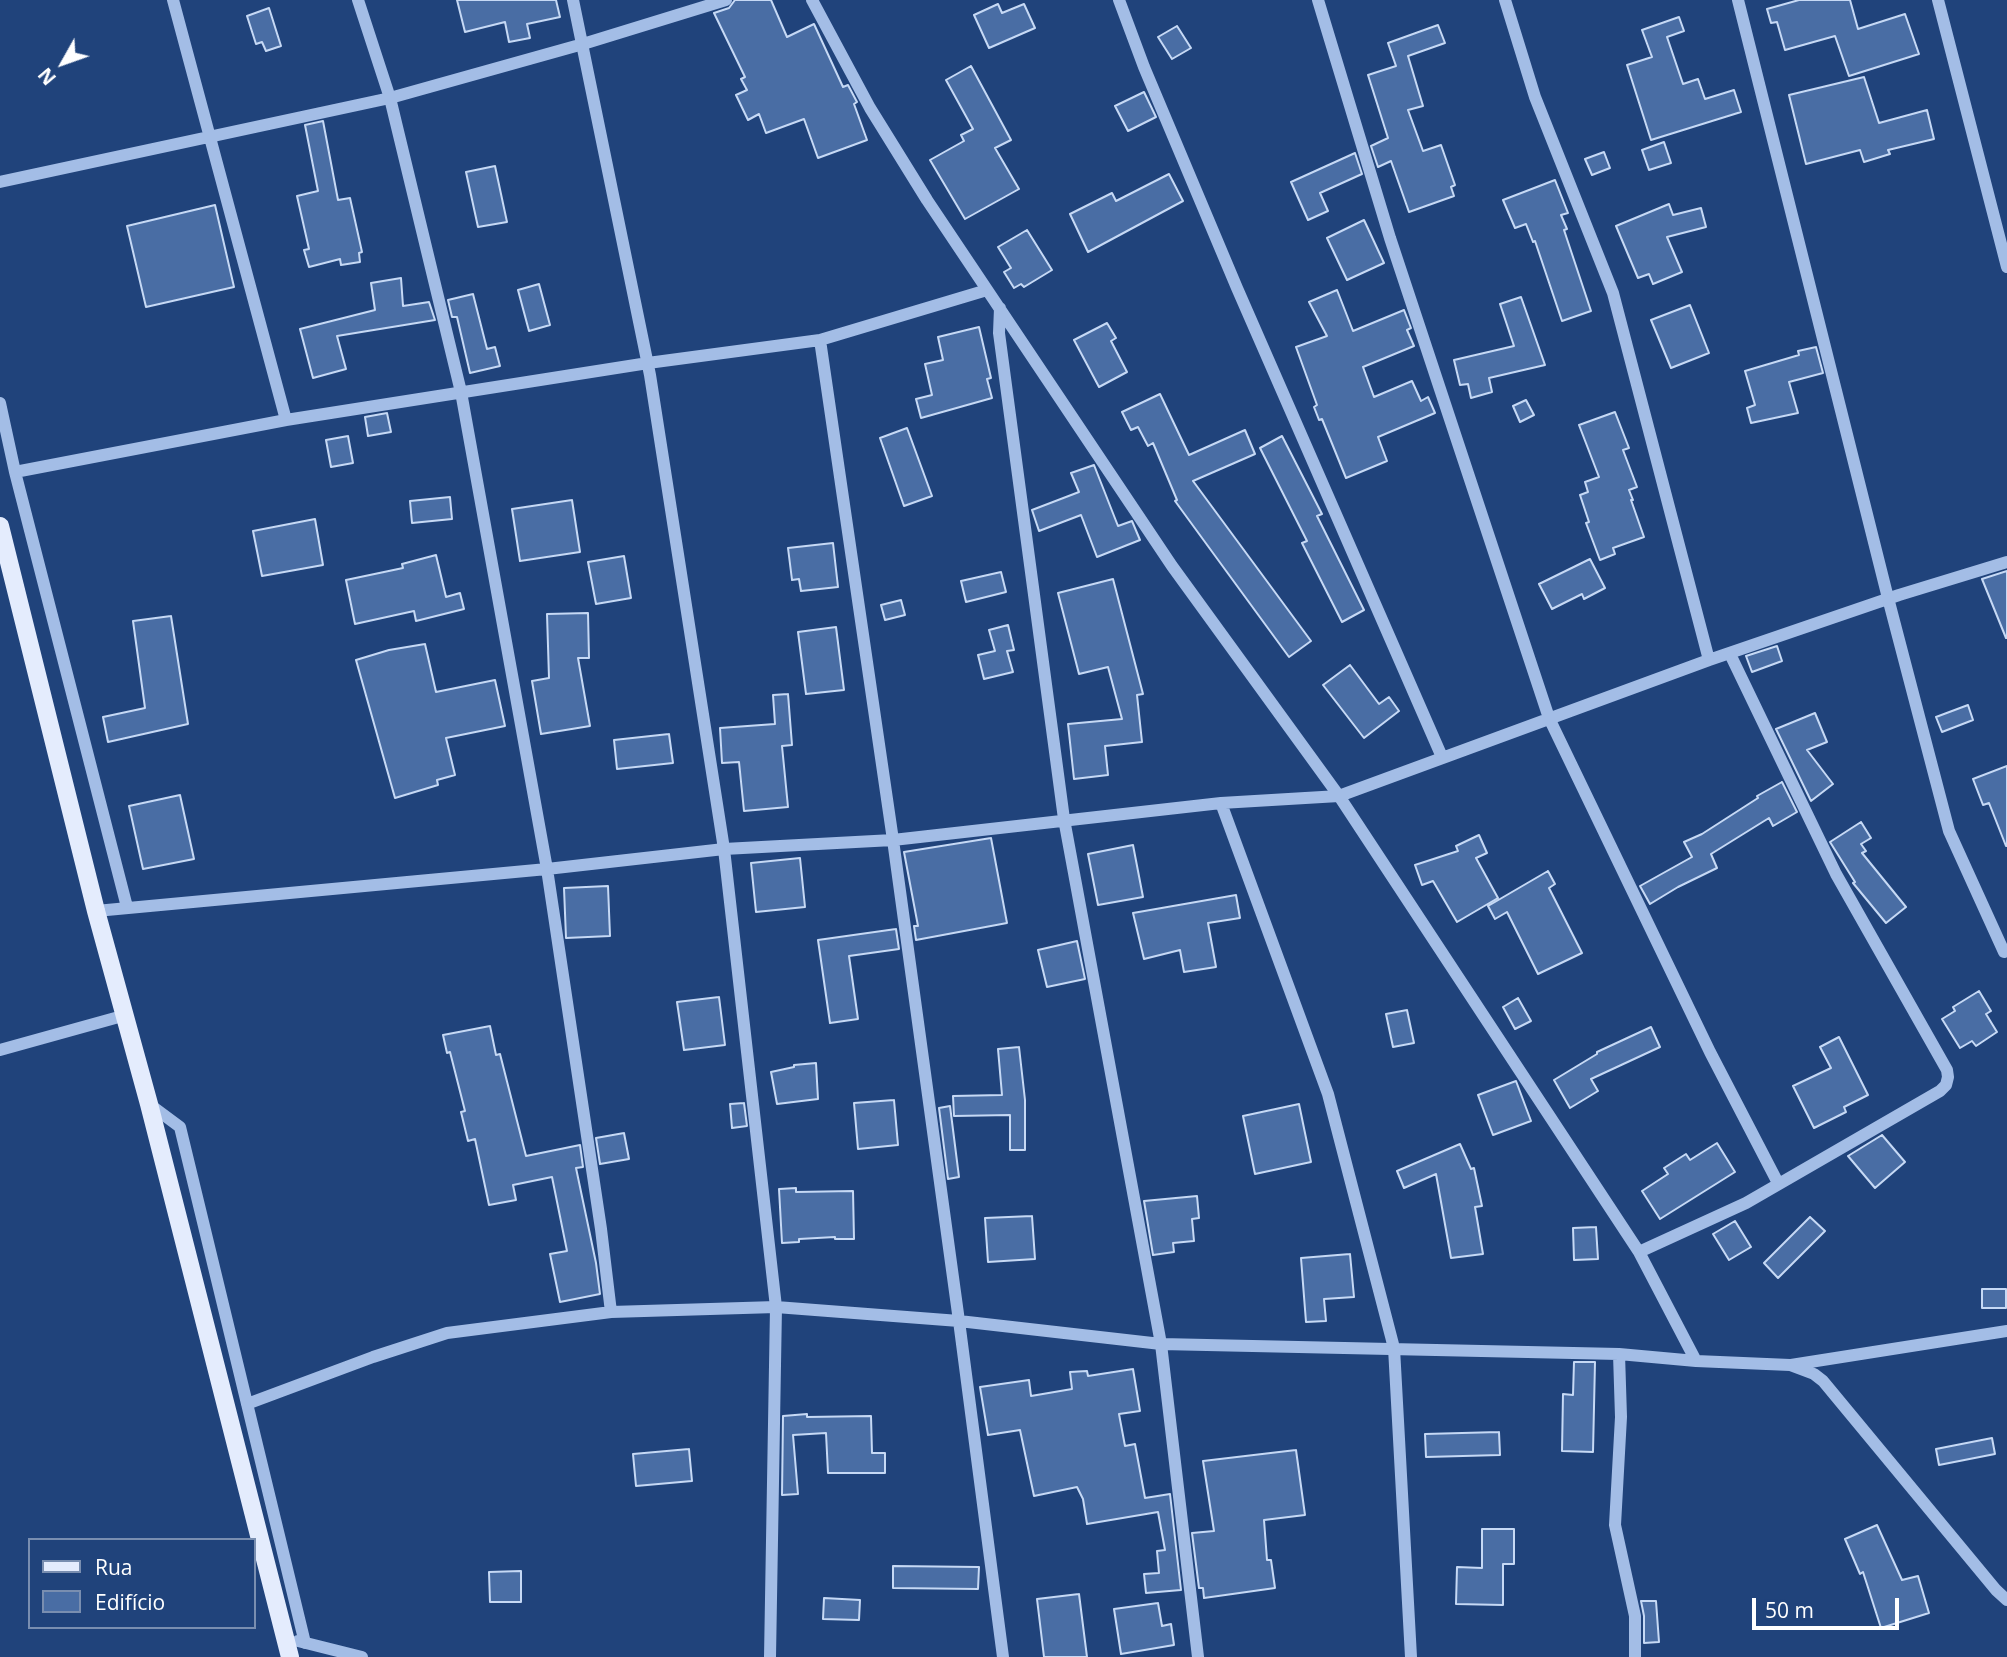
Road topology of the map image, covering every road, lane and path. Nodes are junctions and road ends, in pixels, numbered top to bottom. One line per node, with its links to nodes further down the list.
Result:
1 (173, 0): 13 (street)
2 (358, 0): 12 (street)
3 (573, 0): 11 (street)
4 (726, 0): 11 (street)
5 (812, 0): 16 (street)
6 (1119, 0): 30 (street)
7 (1318, 0): 29 (street)
8 (1505, 0): 28 (street)
9 (1738, 0): 26 (street)
10 (1938, 0): 15 (street)
11 (583, 44): 12 (street); 19 (street)
12 (390, 98): 13 (street); 20 (street)
13 (210, 139): 14 (street); 22 (street)
14 (0, 182)
15 (2007, 267)
16 (987, 290): 17 (street); 18 (street)
17 (1000, 308): 31 (street); 33 (street)
18 (820, 340): 19 (street); 34 (street)
19 (648, 363): 20 (street); 35 (street)
20 (461, 392): 22 (street); 36 (street)
21 (0, 403): 23 (street)
22 (286, 420): 23 (street)
23 (15, 472): 37 (street)
24 (0, 526): 38 (main road)
25 (2007, 562): 26 (street)
26 (1888, 598): 27 (street); 39 (street)
27 (1730, 654): 28 (street); 43 (street)
28 (1709, 660): 29 (street)
29 (1549, 718): 30 (street); 43 (street)
30 (1442, 757): 31 (street)
31 (1339, 796): 32 (street); 44 (street)
32 (1221, 803): 33 (street); 50 (street)
33 (1064, 819): 34 (street); 49 (street)
34 (893, 840): 35 (street); 47 (street)
35 (724, 849): 36 (street); 45 (street)
36 (547, 869): 37 (street); 46 (street)
37 (127, 907): 38 (street)
38 (96, 911): 40 (main road)
39 (2004, 952)
40 (126, 1016): 41 (street); 42 (main road)
41 (0, 1050)
42 (149, 1104): 54 (street); 56 (main road)
43 (1778, 1183): 44 (street)
44 (1639, 1252): 52 (street)
45 (776, 1307): 46 (street); 47 (street); 60 (street)
46 (611, 1312): 54 (street)
47 (959, 1321): 49 (street); 61 (street)
48 (2007, 1331): 53 (street)
49 (1161, 1344): 50 (street); 62 (street)
50 (1394, 1348): 51 (street); 63 (street)
51 (1619, 1354): 52 (street); 64 (street)
52 (1696, 1361): 53 (street)
53 (1790, 1366): 55 (street)
54 (247, 1404): 57 (street)
55 (2007, 1600)
56 (285, 1636): 57 (street); 58 (main road)
57 (305, 1643): 59 (street)
58 (290, 1657)
59 (362, 1657)
60 (770, 1657)
61 (1003, 1657)
62 (1198, 1657)
63 (1411, 1657)
64 (1635, 1657)

